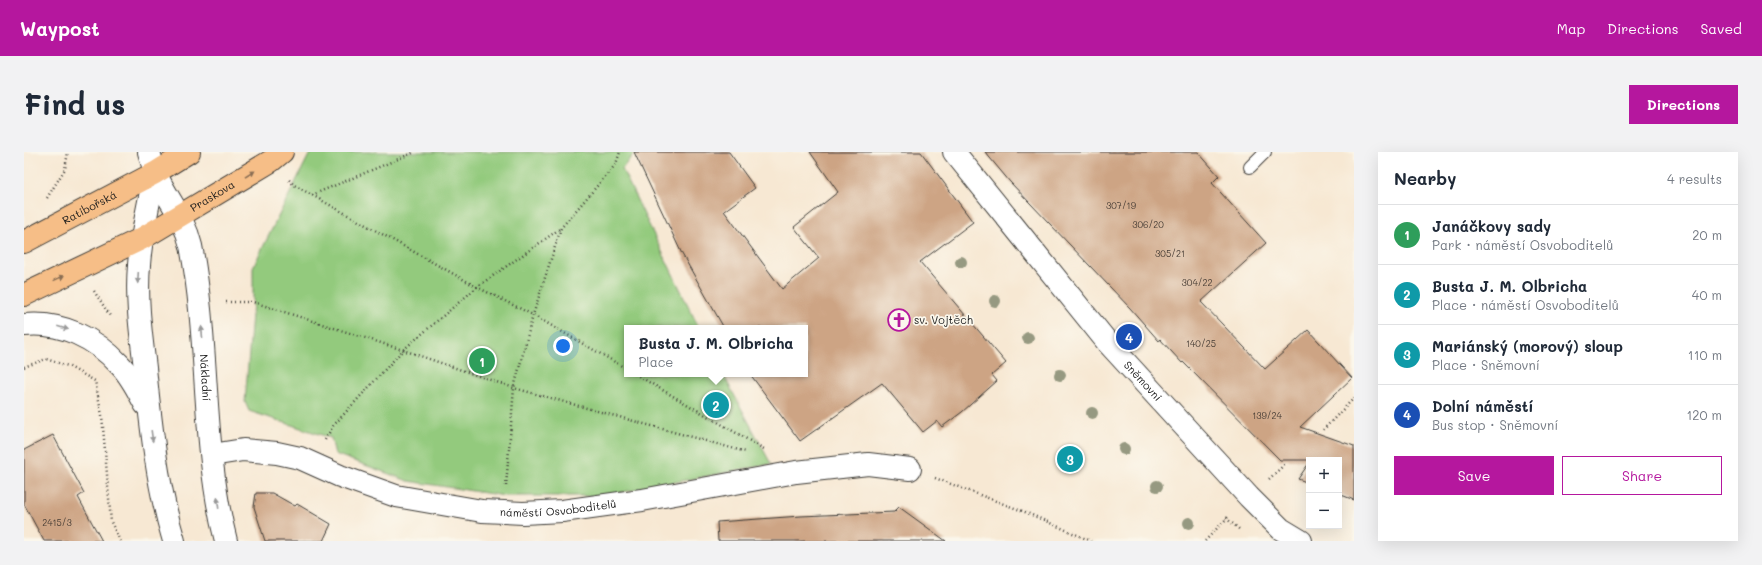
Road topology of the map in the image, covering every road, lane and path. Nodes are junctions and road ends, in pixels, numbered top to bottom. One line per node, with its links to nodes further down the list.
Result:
1 (68, 152): 12 (path)
2 (149, 152): 10 (street)
3 (189, 152): 10 (main road)
4 (415, 152): 11 (path)
5 (620, 152): 14 (path)
6 (954, 152): 44 (street, Sněmovní)
7 (1265, 152): 9 (lane)
8 (277, 156): 11 (path); 13 (main road, Praskova, one-way to 8)
9 (1250, 167)
10 (155, 173): 13 (street, Nákladní); 15 (street); 16 (main road, Ratibořská)
11 (311, 195): 17 (path)
12 (46, 199)
13 (181, 216): 15 (main road, Praskova); 19 (street, Nákladní)
14 (561, 228): 17 (path); 21 (path)
15 (141, 240): 18 (main road, one-way to 15); 20 (street, one-way to 20)
16 (24, 242)
17 (477, 287): 21 (path); 24 (path)
18 (24, 295)
19 (200, 302): 24 (path); 33 (street, Nákladní, one-way to 19)
20 (139, 311): 22 (path); 30 (street)
21 (533, 315): 26 (path); 28 (path)
22 (110, 316)
23 (24, 325): 30 (street, one-way to 30)
24 (403, 350): 28 (path); 35 (path)
25 (24, 367): 39 (path)
26 (624, 367)
27 (640, 377): 32 (path)
28 (514, 388): 34 (path); 37 (path)
29 (1354, 398): 31 (path)
30 (149, 410): 40 (street, one-way to 40)
31 (1323, 430)
32 (764, 449)
33 (212, 454): 35 (street, náměstí Osvoboditelů); 41 (street, Nákladní, one-way to 33)
34 (752, 454)
35 (313, 464): 36 (street, náměstí Osvoboditelů)
36 (910, 469): 42 (path)
37 (506, 488)
38 (1226, 518): 43 (path)
39 (120, 541)
40 (174, 541)
41 (226, 541)
42 (1091, 541)
43 (1205, 541)
44 (1301, 541)

